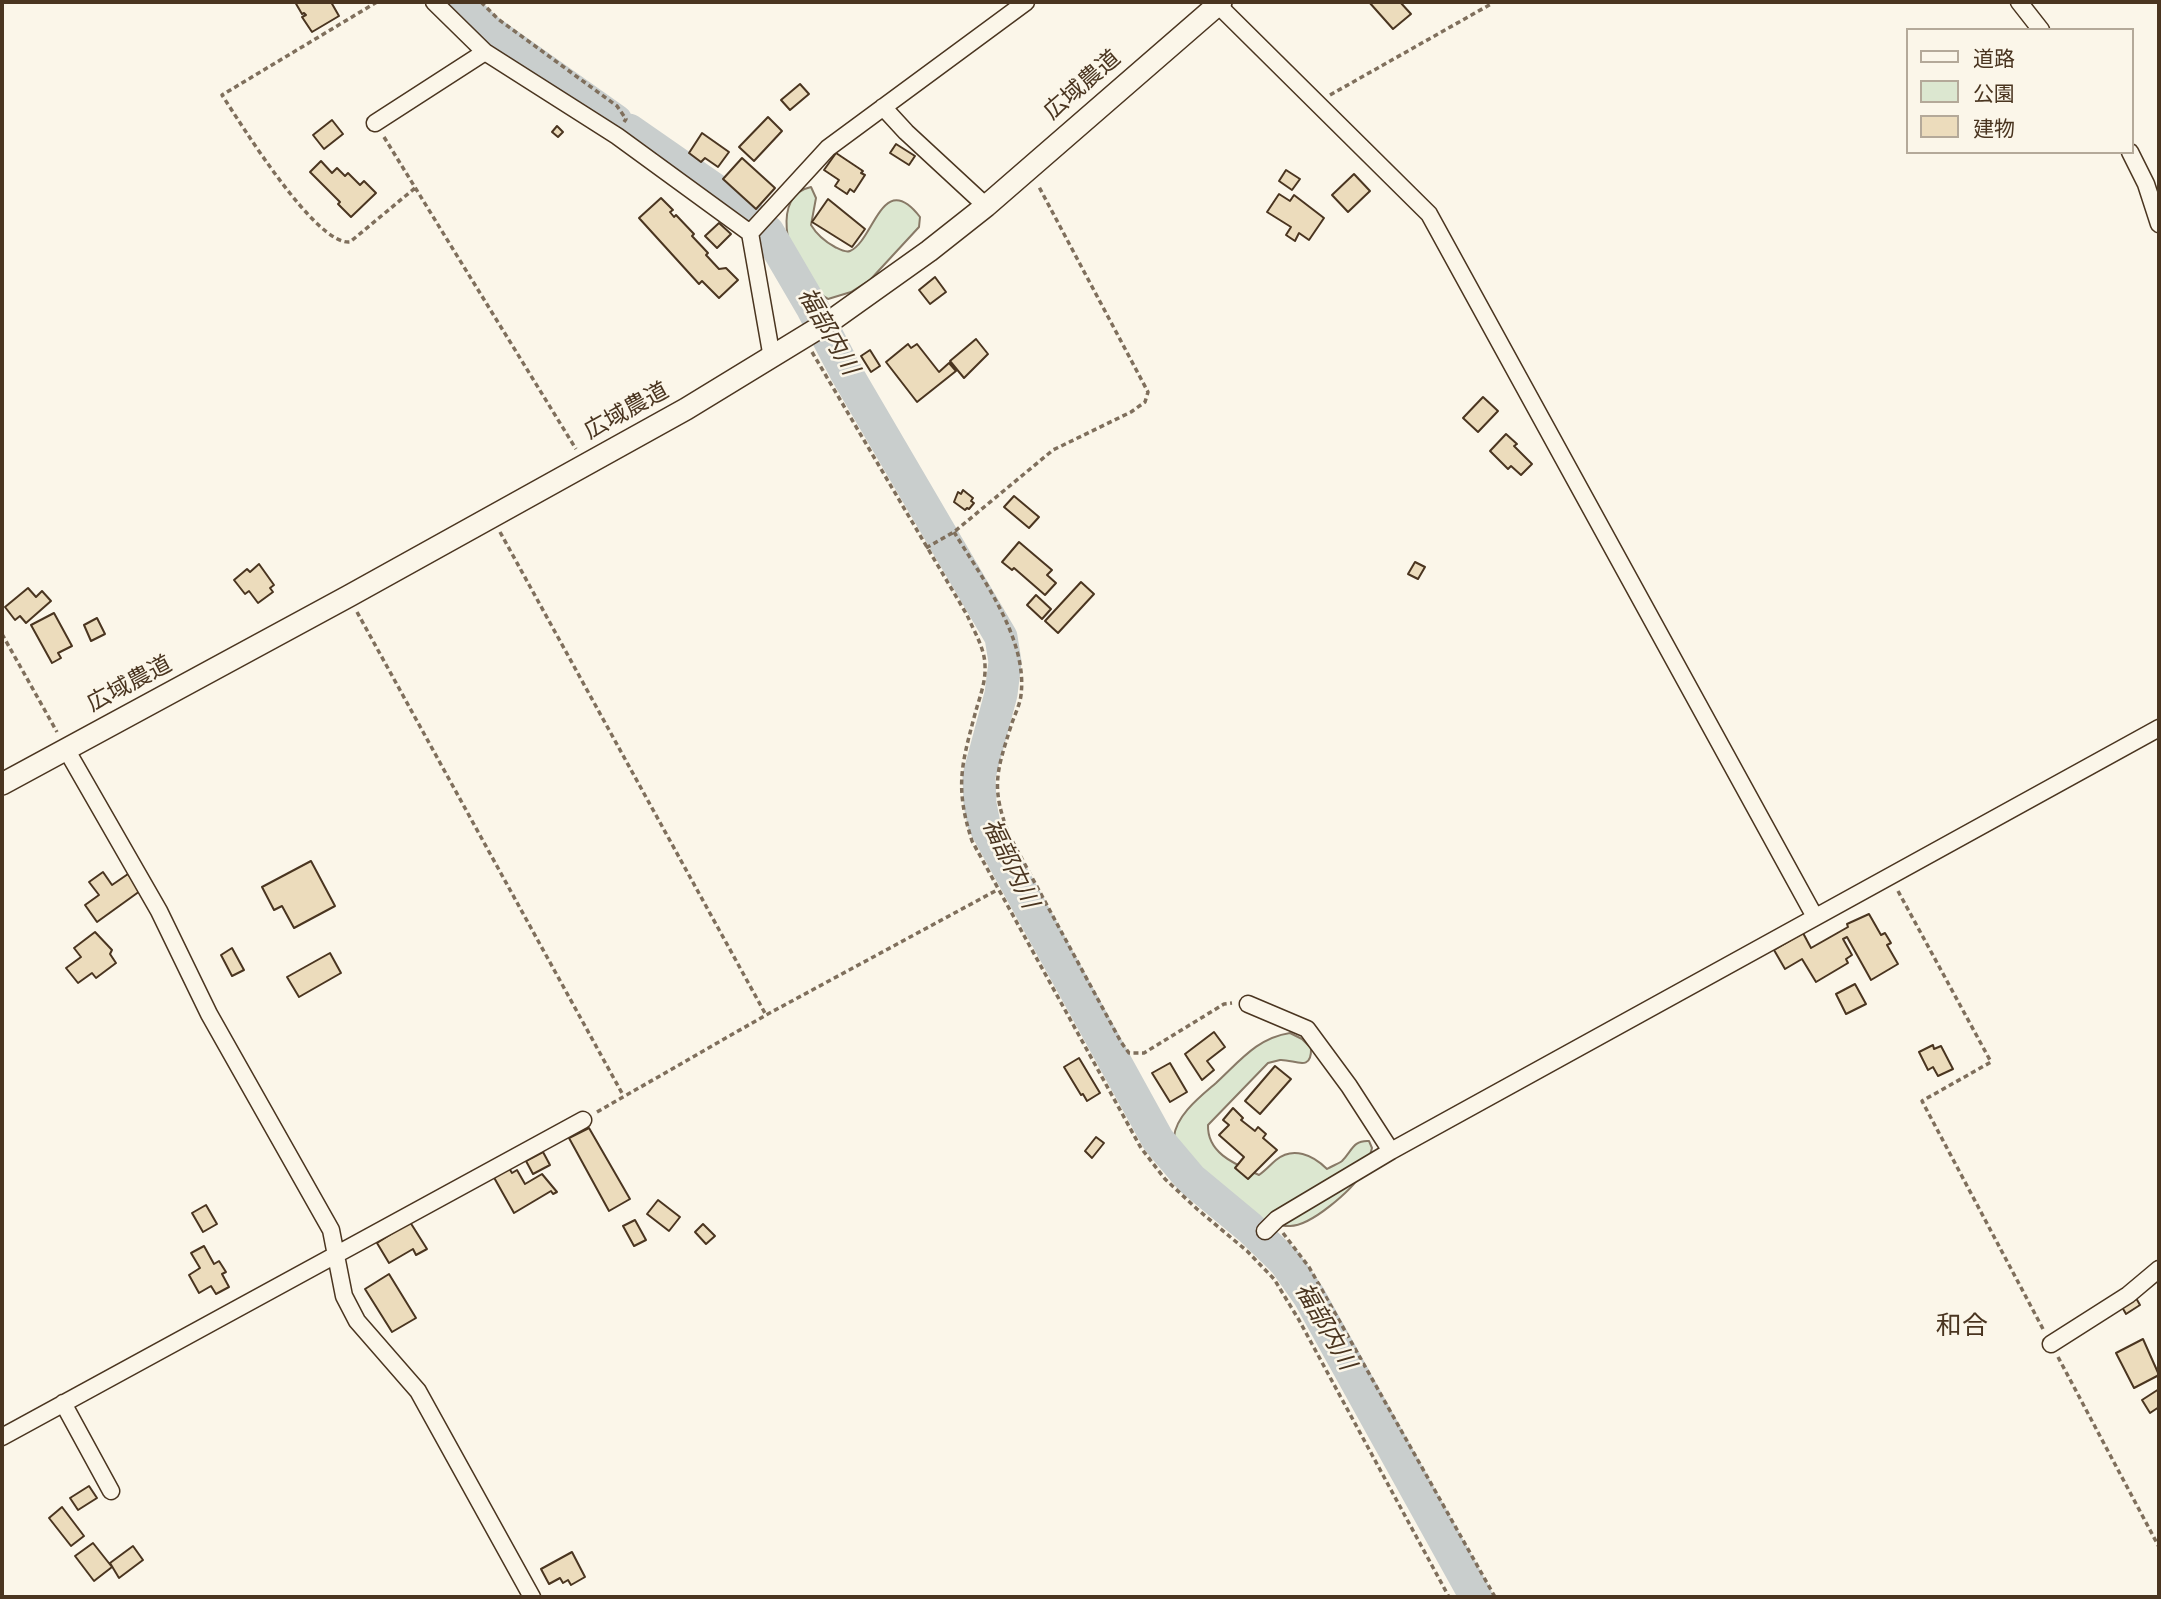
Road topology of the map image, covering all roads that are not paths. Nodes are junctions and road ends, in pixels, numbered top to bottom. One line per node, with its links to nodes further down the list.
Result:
1 (434, 2): 6 (street)
2 (1026, 2): 7 (street)
3 (2019, 2): 5 (street)
4 (1218, 3): 10 (street, 広域農道); 17 (street)
5 (2039, 28)
6 (485, 51): 8 (street); 12 (street)
7 (883, 107): 10 (street); 12 (street)
8 (375, 123)
9 (2131, 154): 11 (street)
10 (986, 206): 13 (street, 広域農道)
11 (2159, 223)
12 (750, 232): 13 (street)
13 (772, 358): 15 (street, 広域農道)
14 (2159, 729): 17 (street)
15 (66, 749): 16 (street, 広域農道); 22 (street)
16 (2, 784)
17 (1815, 917): 20 (street)
18 (1248, 1004): 20 (street)
19 (583, 1120): 22 (street)
20 (1391, 1151): 21 (street)
21 (1270, 1226)
22 (335, 1255): 25 (street); 28 (street)
23 (2159, 1269): 24 (street)
24 (2051, 1344)
25 (63, 1403): 26 (street); 27 (street)
26 (2, 1437)
27 (110, 1491)
28 (532, 1597)

